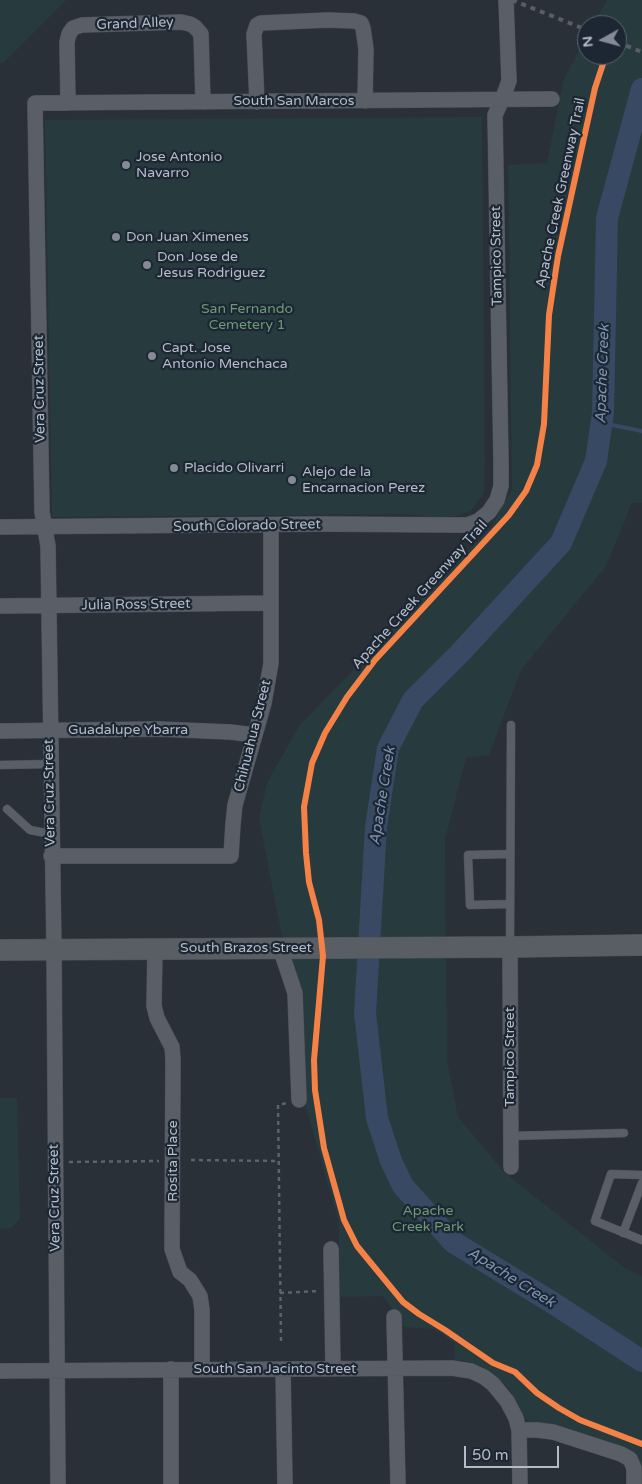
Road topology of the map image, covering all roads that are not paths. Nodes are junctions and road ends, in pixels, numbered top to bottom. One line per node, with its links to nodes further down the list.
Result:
1 (506, 0): 3 (street, Tampico Street)
2 (552, 99): 3 (street, South San Marcos)
3 (502, 100): 4 (street, South San Marcos); 9 (street, Tampico Street)
4 (365, 101): 6 (street, South San Marcos); 6 (street)
5 (203, 102): 6 (street, South San Marcos); 8 (street, South San Marcos); 8 (street, Grand Alley)
6 (257, 102)
7 (36, 103): 8 (street, South San Marcos); 12 (street, Vera Cruz Street)
8 (68, 103)
9 (489, 512): 10 (street, South Colorado Street)
10 (271, 526): 12 (street, South Colorado Street); 13 (street, Chihuahua Street)
11 (0, 527): 12 (street, South Colorado Street)
12 (44, 528): 15 (street, Vera Cruz Street)
13 (271, 604): 15 (street, Julia Ross Street); 19 (street, Chihuahua Street)
14 (0, 606): 15 (street, Julia Ross Street)
15 (48, 606): 17 (street, Vera Cruz Street)
16 (511, 724): 24 (lane)
17 (50, 730): 18 (street, Guadalupe Ybarra); 19 (street, Guadalupe Ybarra); 20 (street, Vera Cruz Street)
18 (0, 731)
19 (255, 736): 25 (street, Chihuahua Street)
20 (50, 764): 21 (lane); 23 (street, Vera Cruz Street)
21 (0, 765)
22 (8, 809): 23 (lane)
23 (51, 834): 25 (street, Vera Cruz Street)
24 (509, 854): 26 (lane); 26 (lane)
25 (51, 856): 32 (street, Vera Cruz Street)
26 (510, 904): 28 (lane)
27 (642, 945): 28 (street, South Brazos Street)
28 (510, 947): 29 (street, South Brazos Street); 35 (street, Tampico Street)
29 (290, 948): 30 (street, South Brazos Street); 33 (street)
30 (155, 949): 32 (street, South Brazos Street); 46 (street, Rosita Place)
31 (0, 950): 32 (street, South Brazos Street)
32 (54, 950): 48 (street, Vera Cruz Street)
33 (299, 1100)
34 (624, 1133): 35 (lane)
35 (511, 1136): 36 (street, Tampico Street)
36 (511, 1167)
37 (642, 1175): 39 (lane)
38 (642, 1183): 39 (lane)
39 (623, 1233): 40 (lane)
40 (642, 1240)
41 (330, 1249): 43 (street)
42 (394, 1317): 44 (street)
43 (333, 1368): 44 (street, South San Jacinto Street); 47 (street, South San Jacinto Street)
44 (396, 1368): 50 (street, South San Jacinto Street); 54 (street)
45 (170, 1369): 46 (street, South San Jacinto Street); 48 (street, South San Jacinto Street); 52 (street)
46 (202, 1369): 47 (street, South San Jacinto Street)
47 (283, 1369): 53 (street)
48 (57, 1370): 49 (street, South San Jacinto Street); 51 (street, Vera Cruz Street)
49 (0, 1371)
50 (519, 1430): 55 (street); 56 (street)
51 (58, 1484)
52 (171, 1484)
53 (285, 1484)
54 (398, 1484)
55 (520, 1484)
56 (634, 1484)

